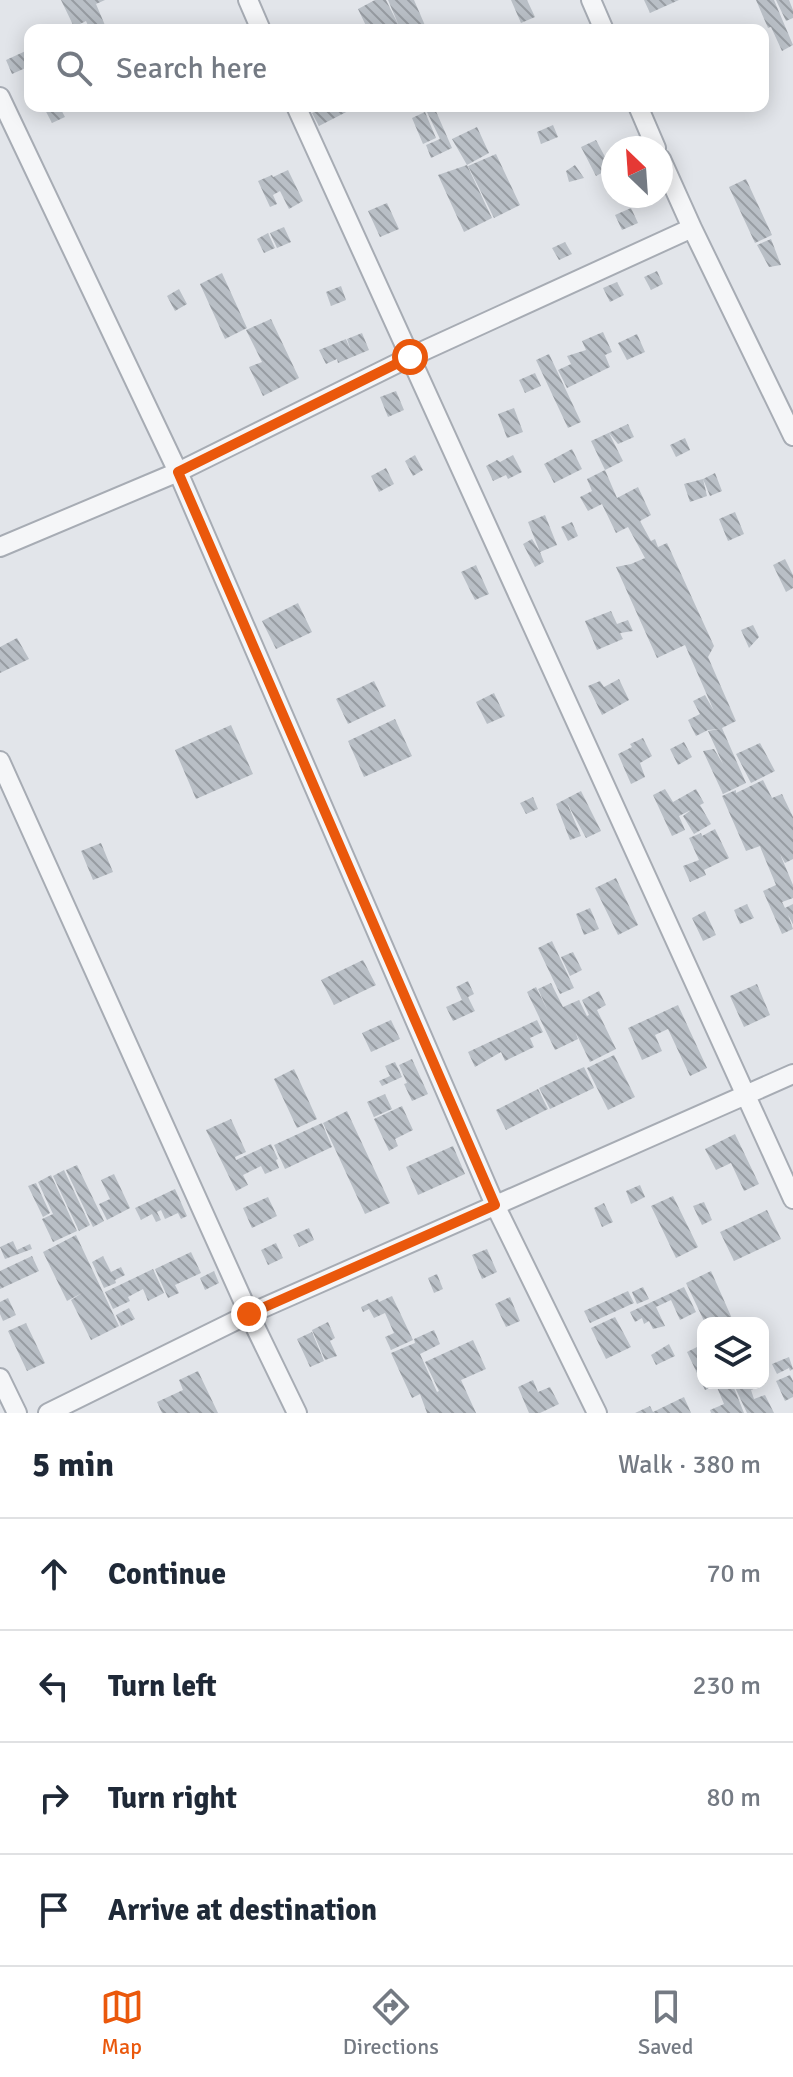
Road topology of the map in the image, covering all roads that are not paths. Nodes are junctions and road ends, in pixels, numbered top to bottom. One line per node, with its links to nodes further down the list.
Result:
1 (248, 0): 3 (street)
2 (591, 0): 4 (street)
3 (258, 24)
4 (601, 24)
5 (0, 97): 13 (street)
6 (299, 112): 11 (street)
7 (641, 112): 8 (street)
8 (651, 136)
9 (673, 186): 10 (street)
10 (692, 228): 11 (street); 12 (street)
11 (410, 357): 13 (street); 17 (street)
12 (793, 436)
13 (178, 472): 14 (street); 19 (street)
14 (0, 547)
15 (0, 761): 20 (street)
16 (793, 1074): 17 (street)
17 (746, 1095): 18 (street); 19 (street)
18 (793, 1199)
19 (495, 1205): 20 (street); 25 (street)
20 (249, 1314): 23 (street); 24 (street)
21 (0, 1378): 22 (street)
22 (17, 1413)
23 (48, 1413)
24 (297, 1413)
25 (597, 1413)

